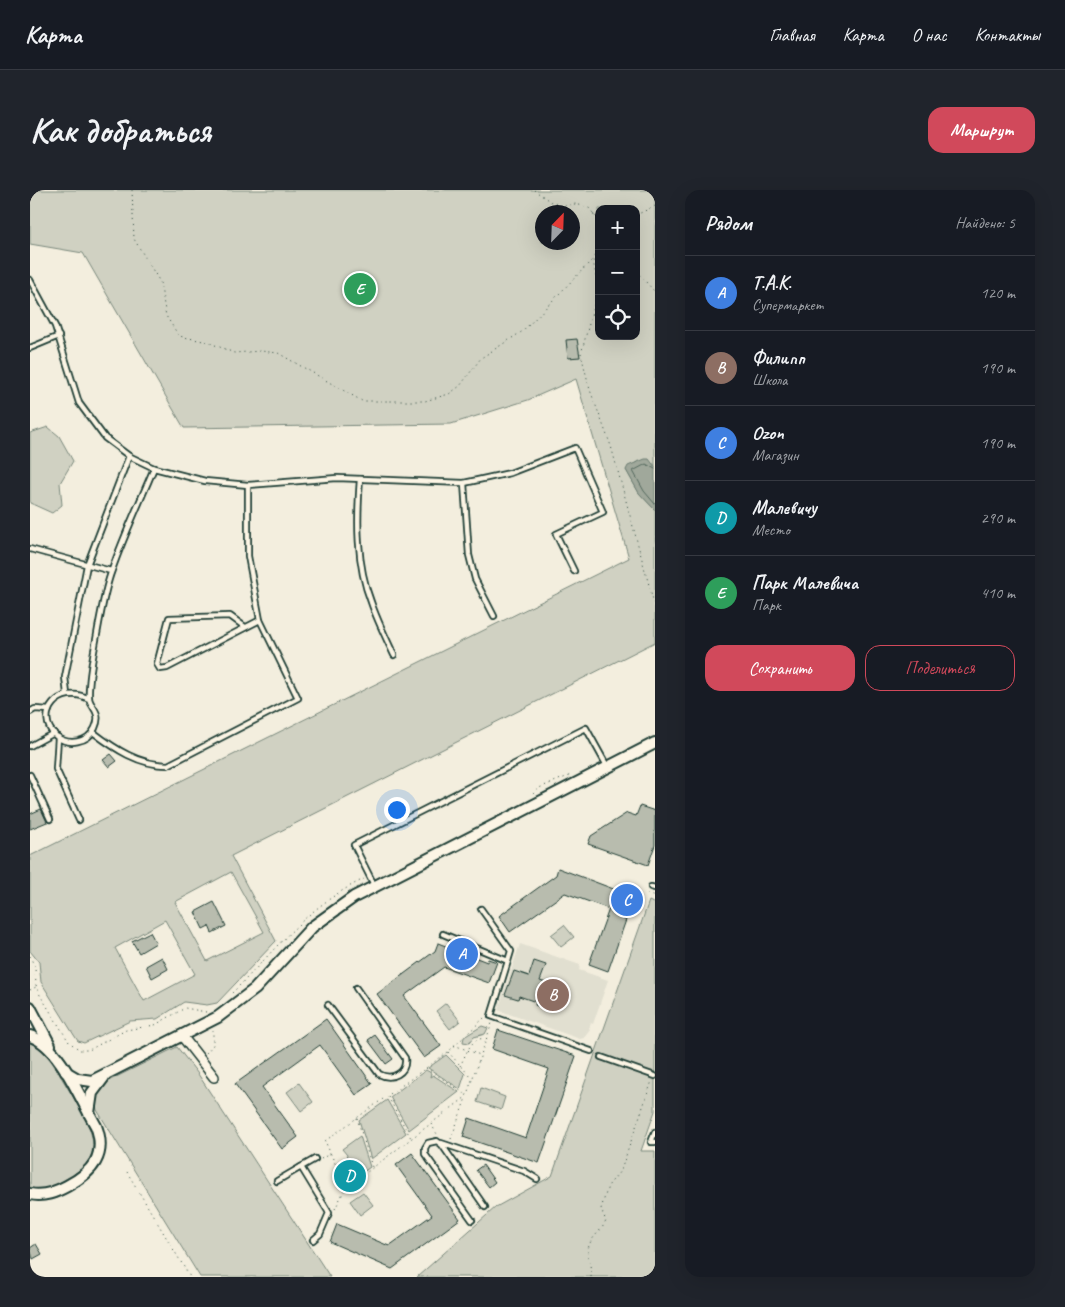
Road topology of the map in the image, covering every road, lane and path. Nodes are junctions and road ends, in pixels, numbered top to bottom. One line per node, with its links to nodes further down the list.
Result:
1 (132, 190): 9 (path)
2 (534, 190): 5 (path)
3 (655, 206): 4 (path)
4 (640, 213)
5 (592, 214): 6 (path); 7 (path)
6 (595, 214)
7 (595, 217)
8 (598, 250): 9 (path)
9 (593, 259): 10 (path)
10 (595, 272)
11 (640, 275): 13 (path)
12 (30, 280): 15 (lane)
13 (655, 292)
14 (597, 295): 26 (path)
15 (59, 336): 16 (lane); 17 (lane)
16 (30, 348)
17 (130, 456): 18 (lane); 23 (lane)
18 (154, 468): 21 (lane); 24 (lane)
19 (360, 479): 20 (lane); 21 (lane); 30 (lane)
20 (464, 483): 25 (lane); 27 (lane)
21 (248, 485): 28 (lane)
22 (30, 549): 23 (lane)
23 (87, 565): 24 (lane); 31 (lane)
24 (111, 571): 32 (lane)
25 (574, 571)
26 (655, 606)
27 (494, 616)
28 (260, 620): 29 (lane); 35 (lane)
29 (245, 627): 29 (lane)
30 (394, 655)
31 (67, 694): 32 (lane); 33 (lane)
32 (89, 699): 35 (lane)
33 (49, 710): 34 (lane); 36 (lane)
34 (30, 712)
35 (93, 732): 36 (lane)
36 (56, 735): 38 (lane); 44 (lane)
37 (655, 743): 39 (street)
38 (30, 746)
39 (608, 767): 45 (lane); 46 (street)
40 (576, 773): 42 (path)
41 (30, 775): 43 (lane)
42 (532, 795)
43 (50, 820)
44 (79, 820)
45 (370, 876): 46 (lane); 56 (path)
46 (375, 886): 61 (street)
47 (647, 894): 48 (path)
48 (655, 897)
49 (481, 909): 52 (lane)
50 (443, 934): 52 (lane)
51 (30, 956): 53 (path)
52 (508, 961): 68 (lane)
53 (36, 986): 55 (path); 59 (path)
54 (356, 988): 57 (lane)
55 (30, 990)
56 (228, 998)
57 (328, 1005)
58 (30, 1007): 66 (street)
59 (203, 1012): 60 (path); 61 (path)
60 (211, 1012)
61 (208, 1022): 63 (street); 71 (path)
62 (30, 1036): 66 (street)
63 (182, 1036): 71 (street); 77 (street)
64 (486, 1039): 65 (path); 67 (path); 70 (path)
65 (454, 1045): 67 (path); 69 (path)
66 (53, 1050): 75 (street)
67 (468, 1050): 70 (path); 73 (path)
68 (591, 1050)
69 (448, 1052): 73 (path); 74 (path)
70 (480, 1055): 79 (path)
71 (200, 1057): 78 (street)
72 (601, 1057): 76 (lane)
73 (460, 1066): 79 (path)
74 (426, 1068): 80 (path); 81 (path)
75 (66, 1072): 77 (street); 82 (street)
76 (655, 1076): 107 (path)
77 (104, 1077): 82 (street)
78 (214, 1077)
79 (472, 1079): 81 (path)
80 (388, 1096): 83 (path); 88 (path)
81 (466, 1096): 84 (path); 89 (path)
82 (89, 1114): 101 (street)
83 (357, 1118): 93 (path); 96 (path)
84 (430, 1124): 86 (path); 88 (path)
85 (655, 1132): 91 (lane)
86 (440, 1135)
87 (445, 1137): 89 (path)
88 (411, 1138): 96 (path)
89 (451, 1139): 92 (path)
90 (440, 1142): 92 (lane); 102 (lane); 104 (lane)
91 (655, 1142)
92 (448, 1145): 98 (lane)
93 (331, 1153): 94 (path); 100 (path)
94 (315, 1159): 95 (lane)
95 (301, 1167): 99 (lane); 103 (lane)
96 (373, 1168): 100 (path)
97 (127, 1172): 106 (path)
98 (537, 1179)
99 (277, 1181)
100 (346, 1188): 103 (path)
101 (30, 1194)
102 (485, 1207)
103 (329, 1213): 105 (lane)
104 (472, 1220)
105 (313, 1240)
106 (190, 1277)
107 (591, 1277)

